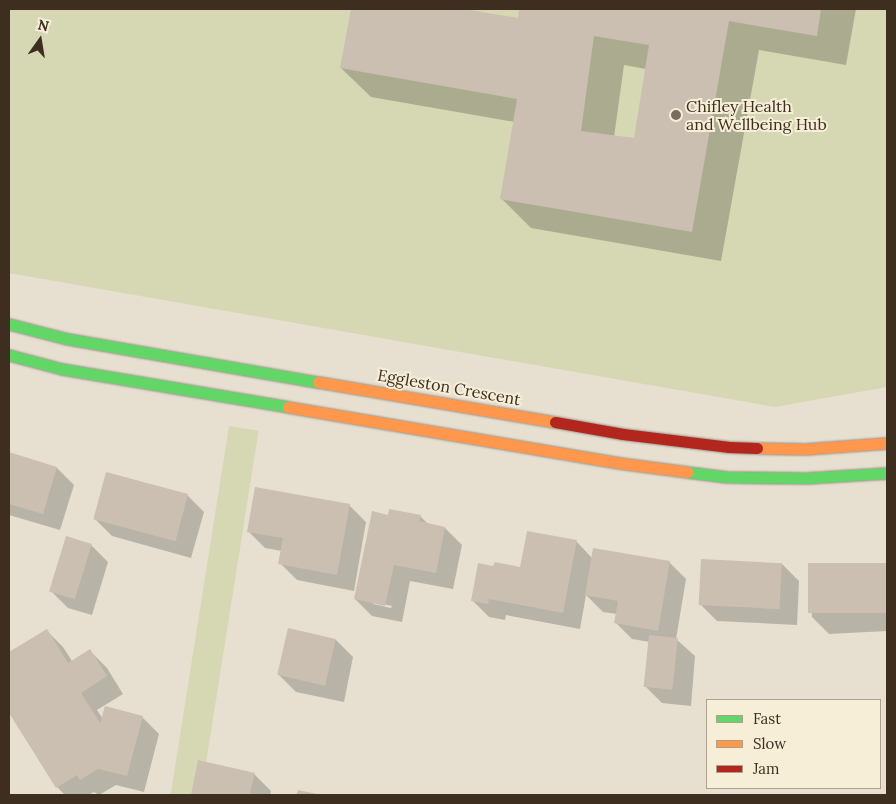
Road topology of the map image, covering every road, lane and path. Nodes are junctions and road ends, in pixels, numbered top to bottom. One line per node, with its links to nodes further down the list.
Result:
1 (9, 324): 3 (street, Eggleston Crescent)
2 (9, 355): 4 (street)
3 (887, 443)
4 (887, 473)

